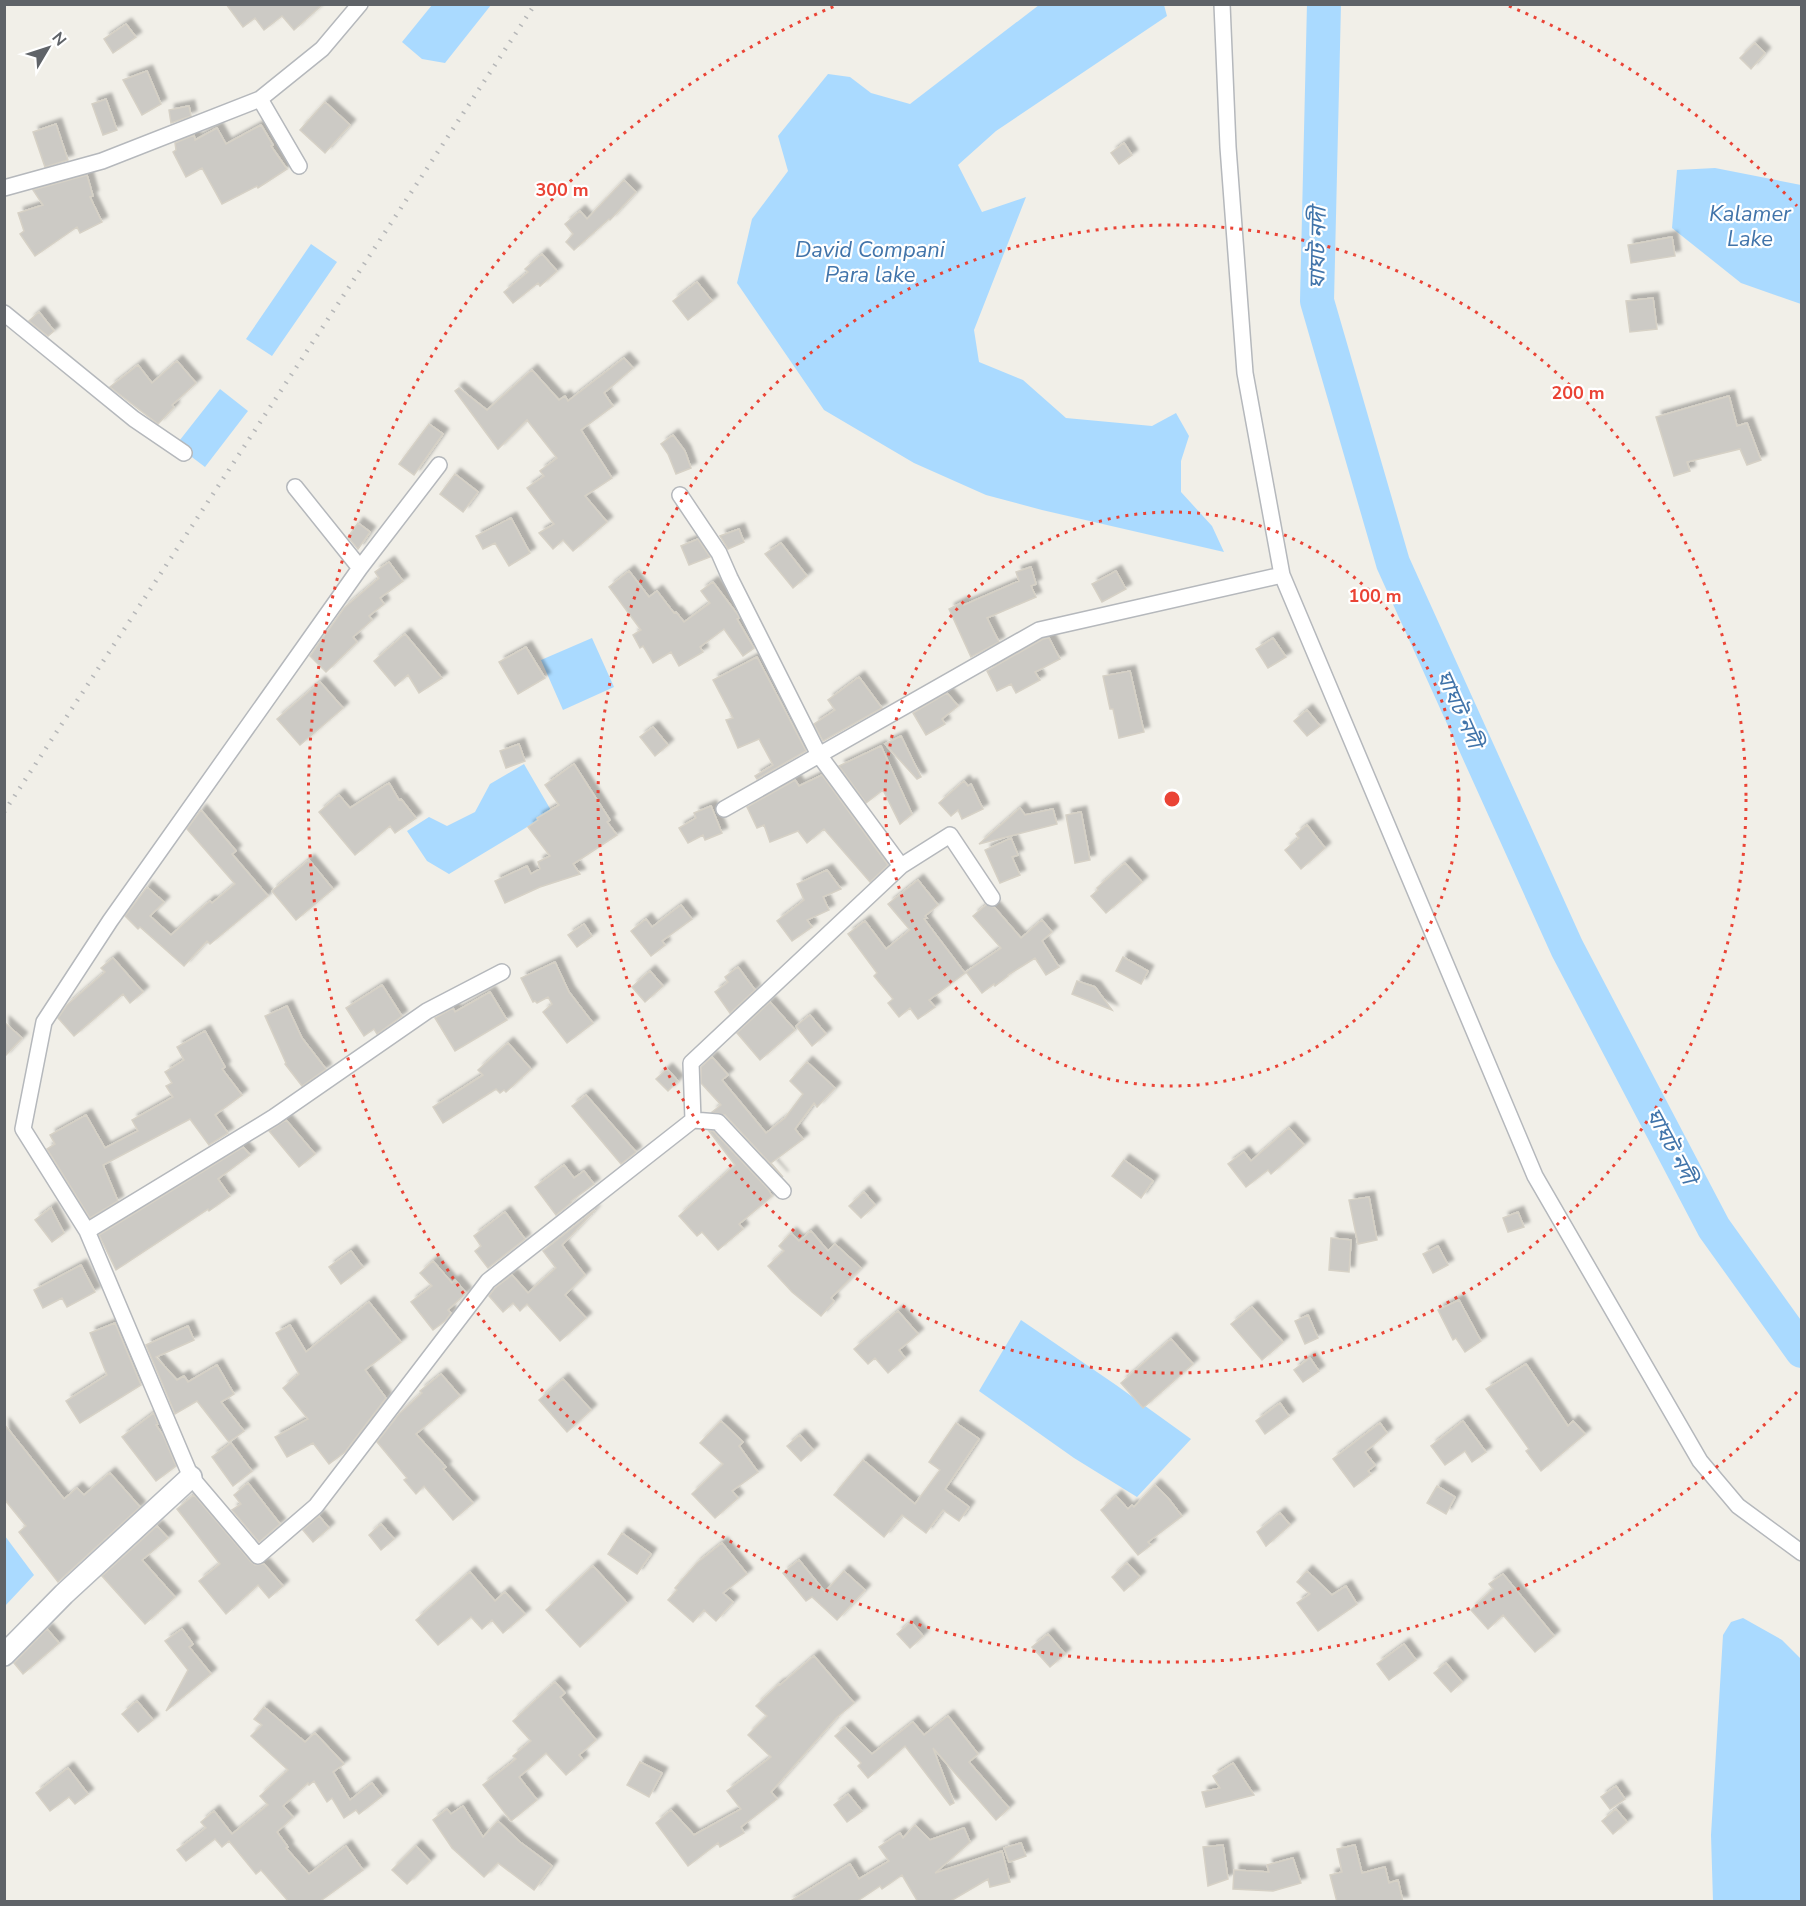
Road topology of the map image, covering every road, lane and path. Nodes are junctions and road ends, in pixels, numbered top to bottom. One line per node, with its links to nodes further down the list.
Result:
1 (360, 4): 3 (street)
2 (1222, 4): 12 (street)
3 (260, 99): 4 (street); 5 (street)
4 (299, 166)
5 (4, 188)
6 (4, 314): 7 (street)
7 (184, 453)
8 (439, 465): 11 (street)
9 (295, 487): 11 (street)
10 (680, 495): 13 (street)
11 (360, 568): 20 (street)
12 (1282, 575): 13 (street); 22 (street)
13 (819, 755): 14 (street); 15 (street)
14 (724, 809)
15 (901, 866): 16 (street); 18 (street)
16 (992, 898)
17 (502, 972): 20 (street)
18 (693, 1120): 19 (street); 21 (street)
19 (783, 1191)
20 (87, 1231): 21 (street)
21 (191, 1477): 23 (street)
22 (1802, 1553)
23 (4, 1655)

